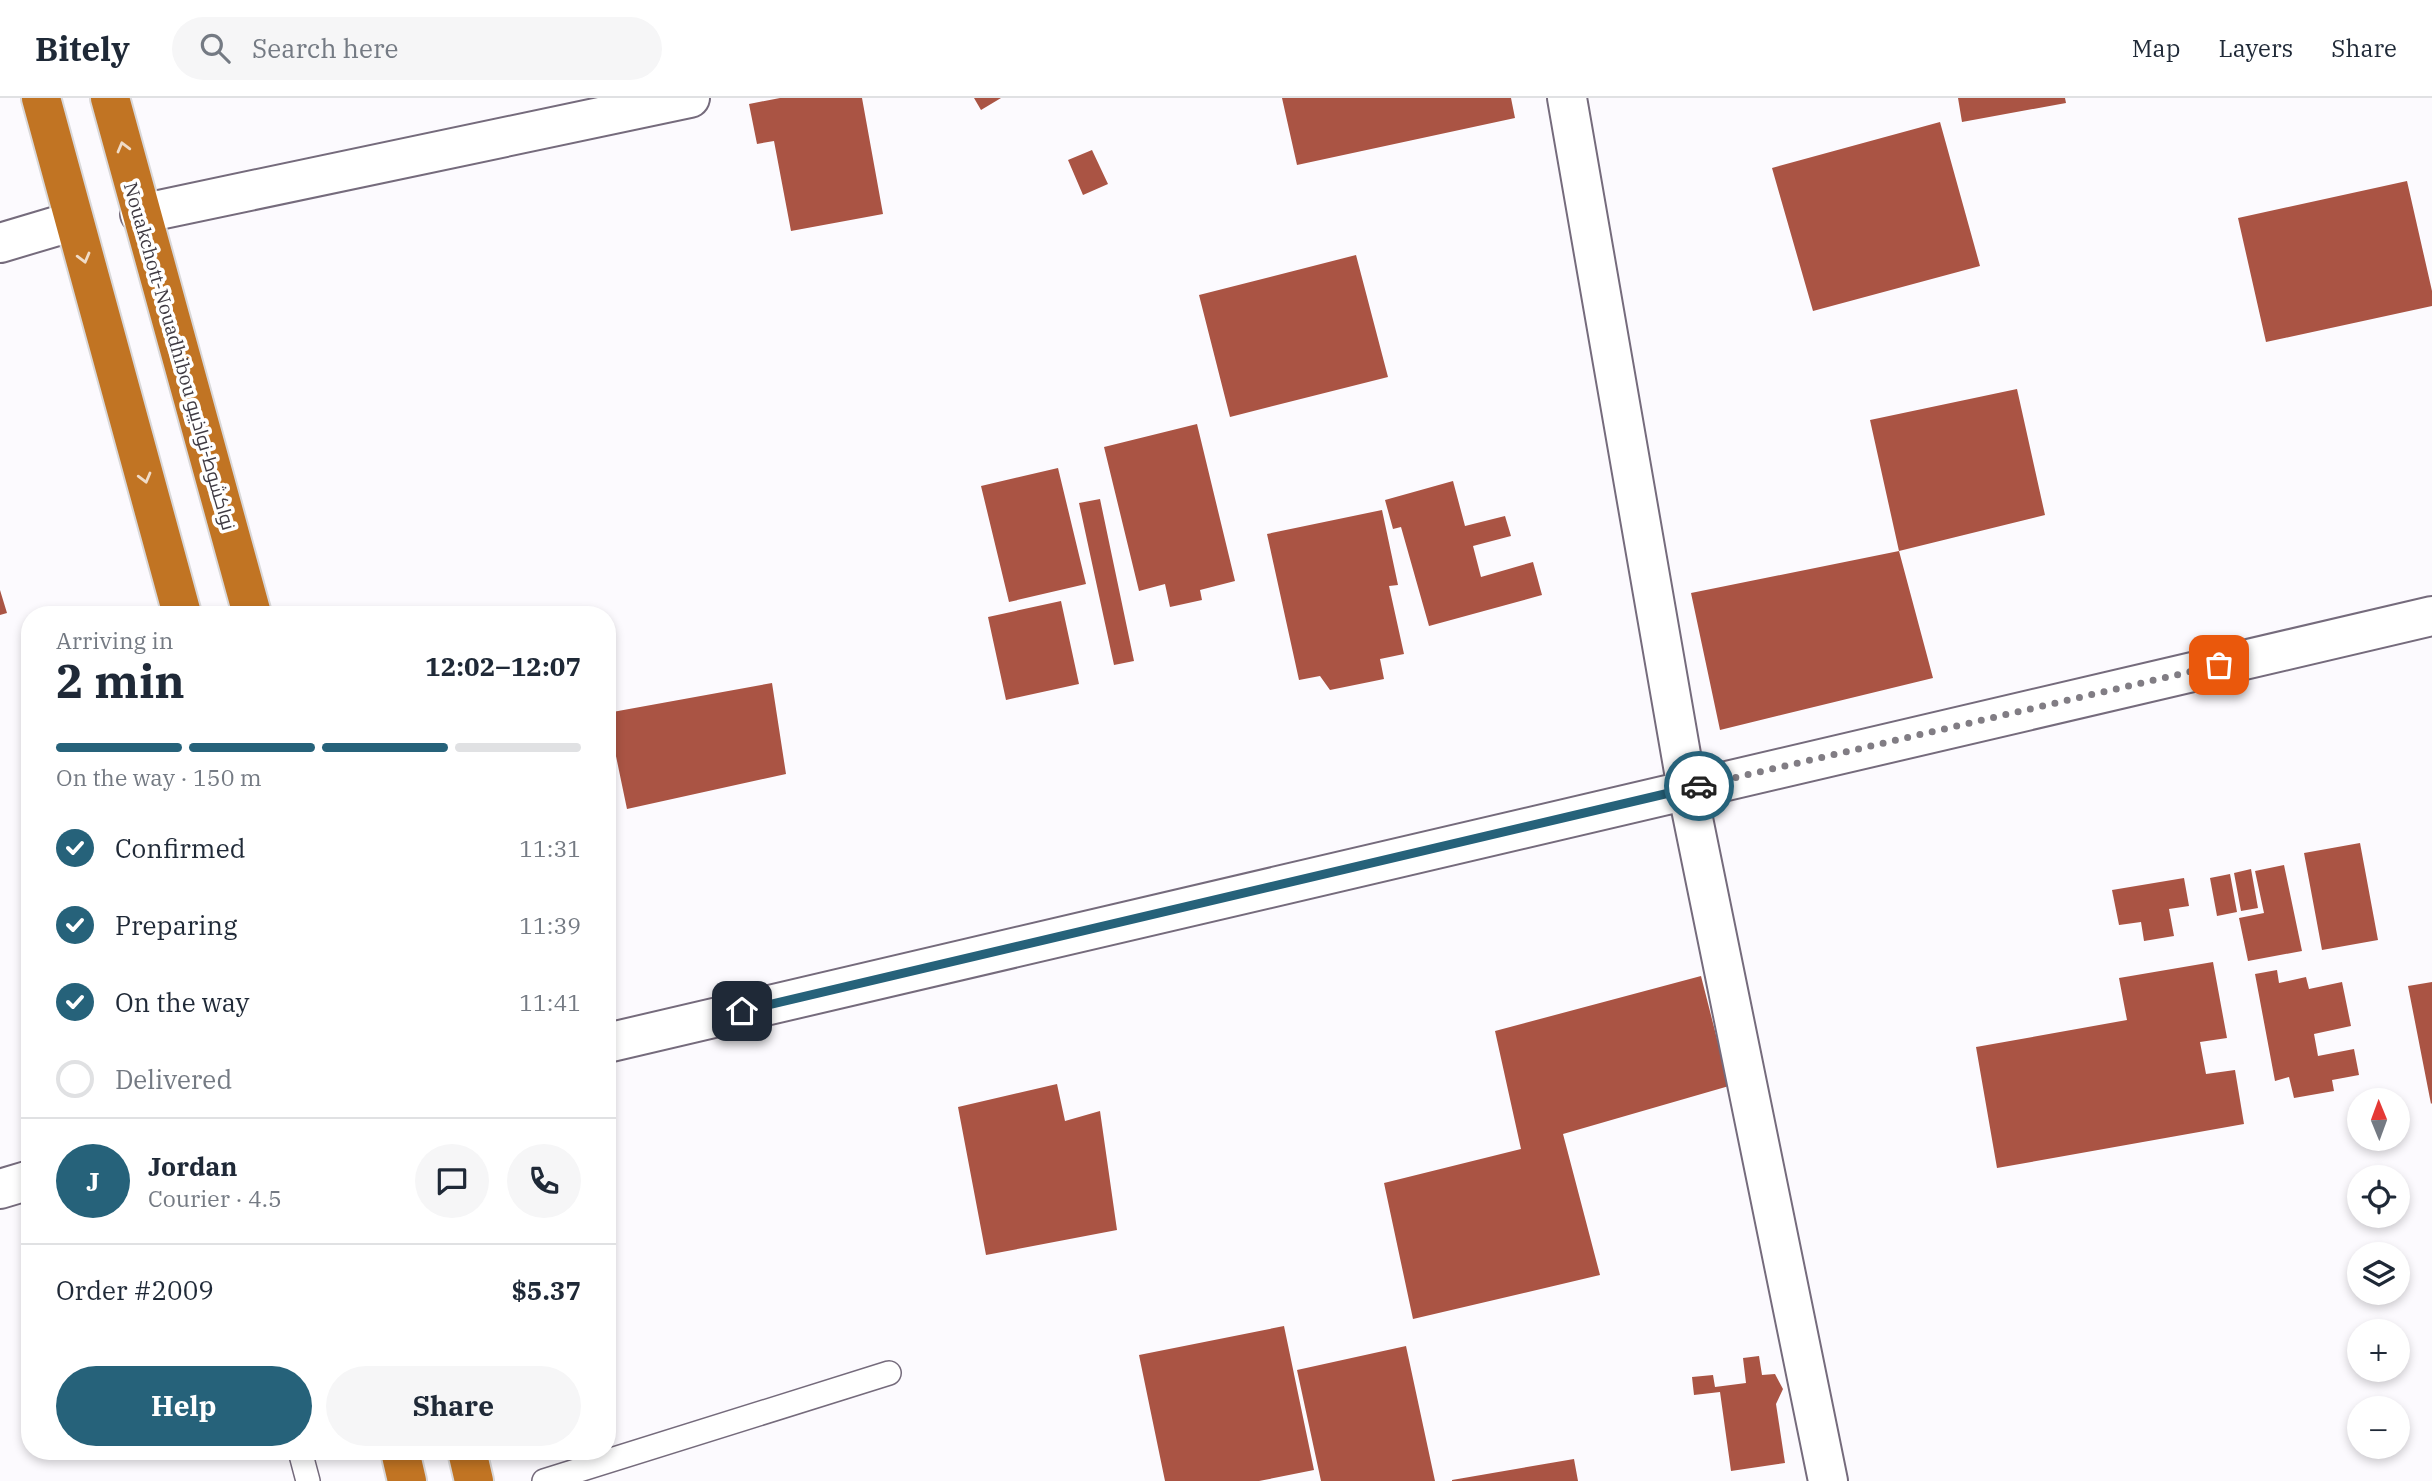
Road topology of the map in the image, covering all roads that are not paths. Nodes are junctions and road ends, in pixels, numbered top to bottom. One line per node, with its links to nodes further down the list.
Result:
1 (41, 98): 6 (highway)
2 (110, 98): 5 (highway, Nouakchott-Nouadhibou نواكشوط-نواذيبو, one-way to 2)
3 (690, 98): 5 (street)
4 (1567, 98): 11 (street)
5 (140, 214): 9 (highway, Nouakchott-Nouadhibou نواكشوط-نواذيبو)
6 (74, 221): 7 (street); 8 (highway, one-way to 8)
7 (0, 243)
8 (180, 606)
9 (250, 606)
10 (2432, 616): 11 (street)
11 (1687, 789): 12 (street); 24 (street)
12 (616, 1041)
13 (21, 1183): 14 (street)
14 (0, 1189)
15 (889, 1373): 19 (lane)
16 (302, 1460): 20 (lane)
17 (402, 1460): 21 (highway)
18 (469, 1460): 22 (highway)
19 (604, 1465): 23 (lane)
20 (308, 1481)
21 (407, 1481)
22 (474, 1481)
23 (544, 1481)
24 (1828, 1481)

